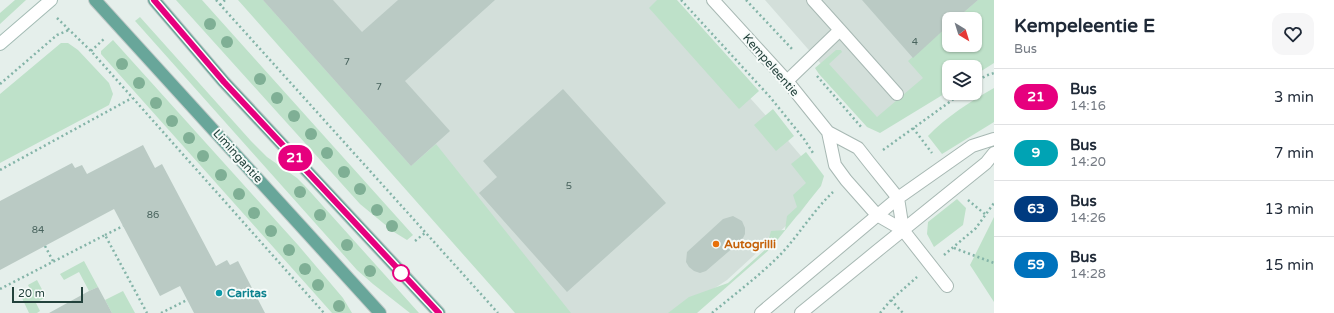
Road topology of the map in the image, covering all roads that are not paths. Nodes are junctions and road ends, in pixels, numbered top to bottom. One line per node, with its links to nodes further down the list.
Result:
1 (95, 0): 17 (main road, Limingantie)
2 (154, 0): 18 (main road)
3 (713, 0): 8 (street, Kempeleentie)
4 (813, 0): 6 (street)
5 (48, 2): 7 (street)
6 (840, 30): 8 (street); 9 (street)
7 (0, 44)
8 (787, 81): 10 (street, Kempeleentie)
9 (897, 94)
10 (828, 132): 13 (street, Kempeleentie); 14 (street, Kempeleentie)
11 (994, 139): 13 (street)
12 (994, 153): 15 (street)
13 (898, 198): 14 (street); 15 (street, Kempeleentie)
14 (877, 215): 15 (street, Kempeleentie); 19 (street)
15 (903, 230): 16 (street); 20 (street)
16 (947, 286)
17 (380, 313)
18 (439, 313)
19 (761, 313)
20 (801, 313)

